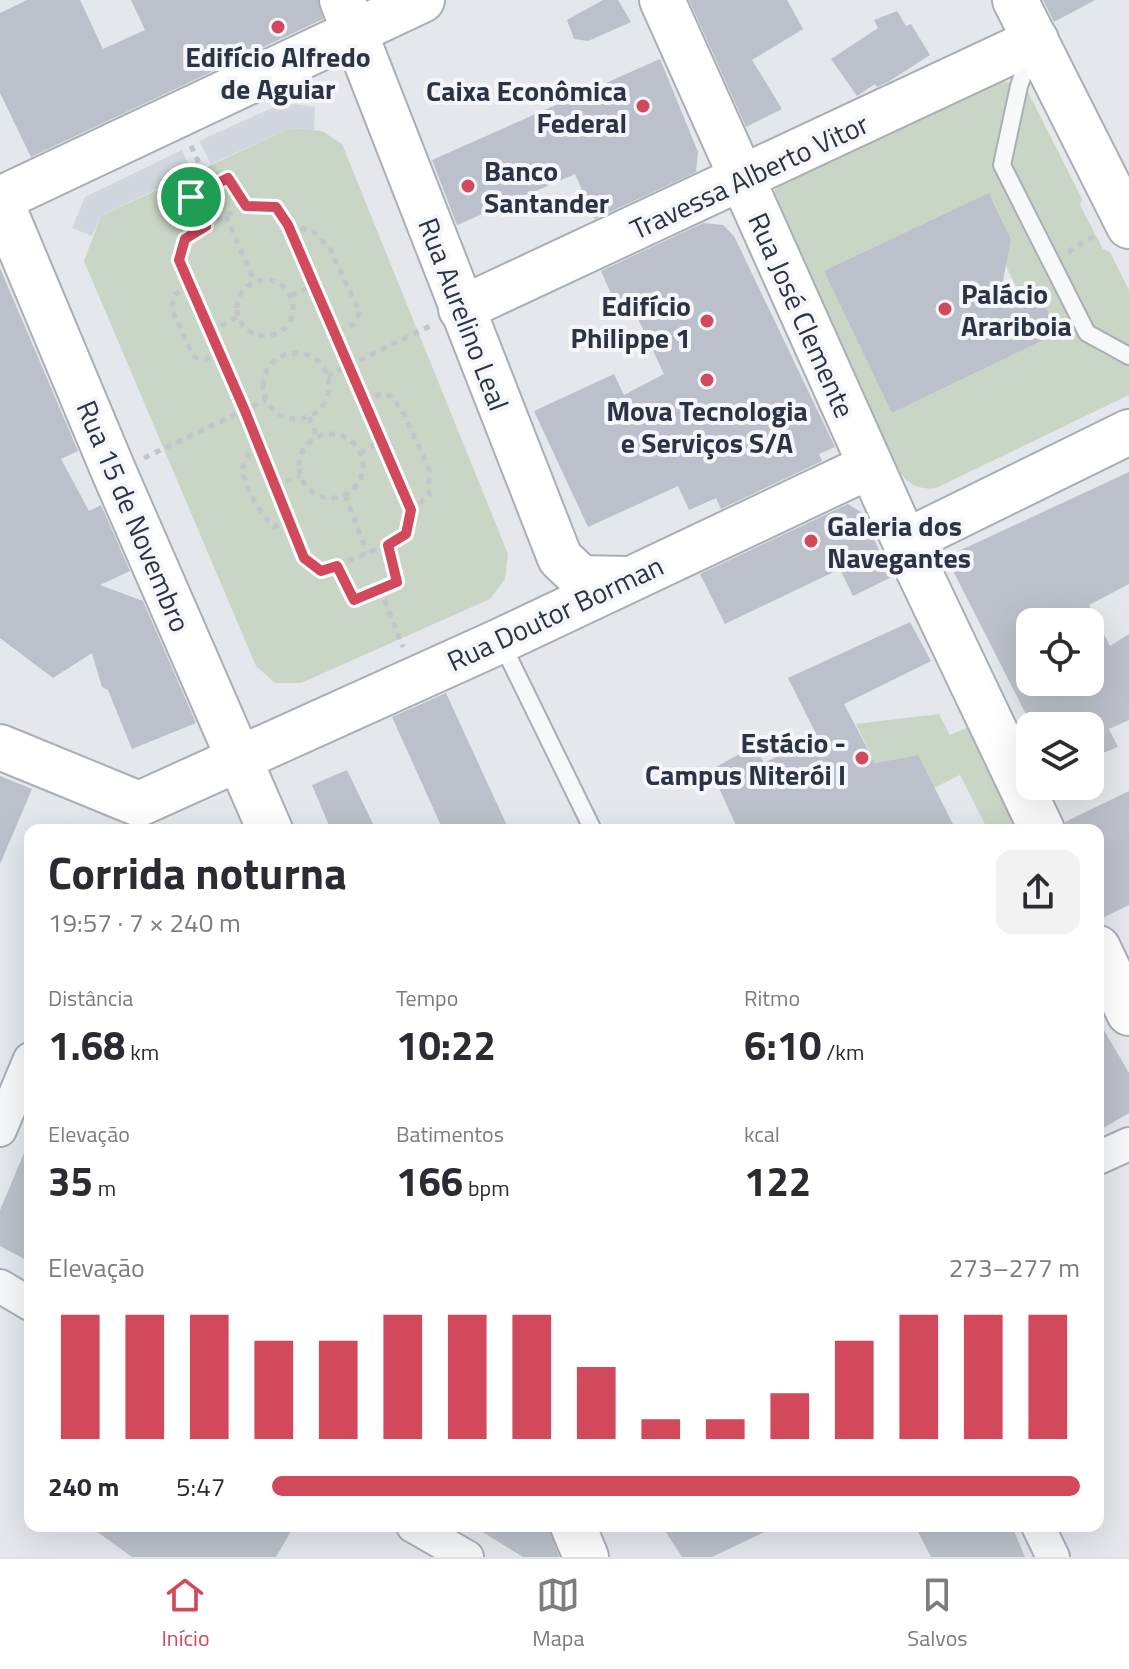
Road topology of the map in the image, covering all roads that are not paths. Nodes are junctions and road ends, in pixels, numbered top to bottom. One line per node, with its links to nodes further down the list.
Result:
1 (422, 0): 4 (street)
2 (662, 0): 6 (street, Rua José Clemente)
3 (1015, 0): 5 (street)
4 (349, 16): 7 (street); 9 (street, Rua Aurelino Leal)
5 (1036, 40): 6 (street, Travessa Alberto Vitor); 8 (street); 10 (lane)
6 (741, 180): 9 (street, Travessa Alberto Vitor); 12 (street, Rua José Clemente)
7 (0, 200): 17 (street, Rua 15 de Novembro)
8 (1126, 218)
9 (461, 309): 14 (street, Rua Aurelino Leal)
10 (1129, 356)
11 (1129, 432): 13 (street)
12 (870, 466): 13 (street, Rua José Clemente); 14 (street, Rua Doutor Borman)
13 (905, 542): 21 (street, Rua José Clemente)
14 (627, 579): 15 (street, Rua Doutor Borman)
15 (500, 641): 17 (street, Rua Doutor Borman); 20 (lane)
16 (0, 747): 18 (street)
17 (240, 759): 18 (street, Rua Doutor Borman); 19 (street, Rua 15 de Novembro)
18 (133, 817)
19 (267, 824)
20 (590, 824)
21 (1039, 824)
22 (1104, 961): 23 (street)
23 (1129, 1013)
24 (24, 1073): 25 (street)
25 (0, 1130)
26 (1129, 1144): 27 (street)
27 (1104, 1155)
28 (0, 1286): 29 (street)
29 (24, 1300)
30 (423, 1532): 33 (street)
31 (576, 1532): 34 (street)
32 (1041, 1532): 35 (street)
33 (467, 1557)
34 (586, 1557)
35 (1053, 1557)

